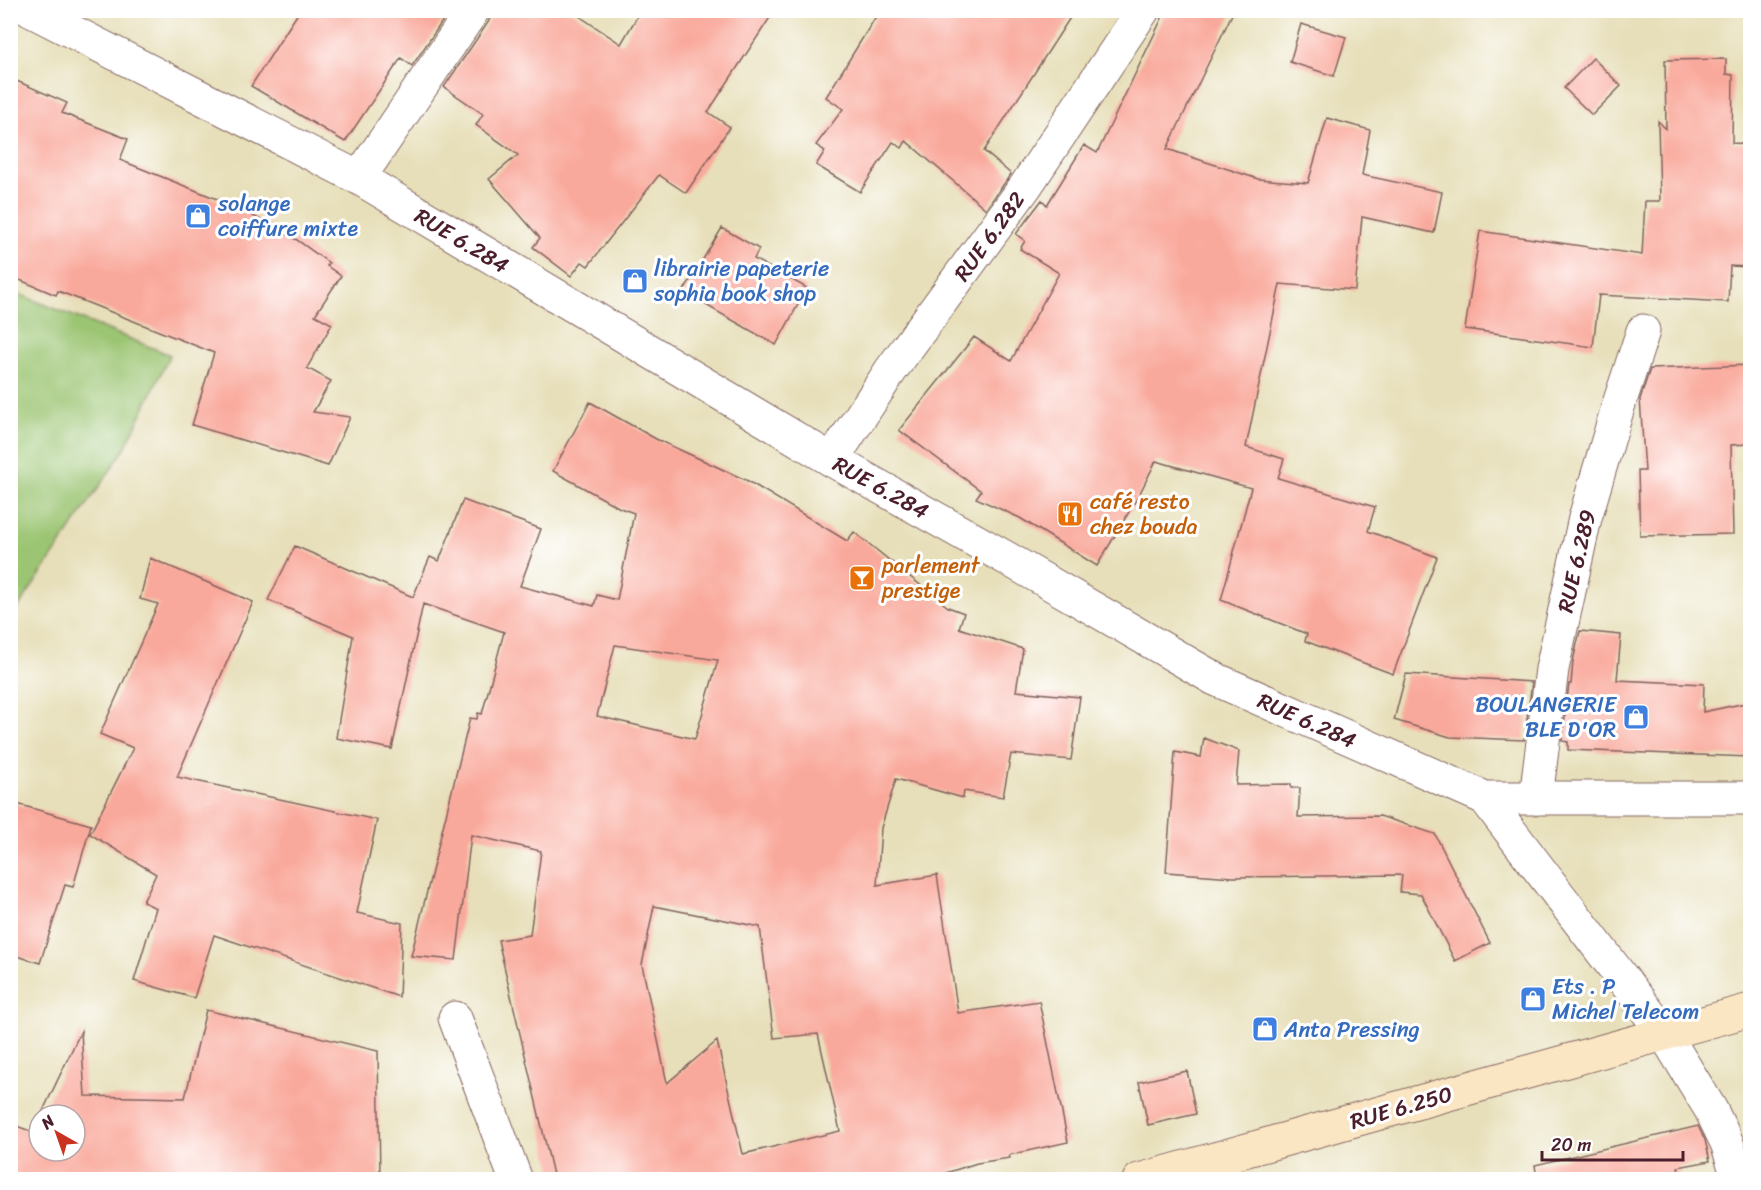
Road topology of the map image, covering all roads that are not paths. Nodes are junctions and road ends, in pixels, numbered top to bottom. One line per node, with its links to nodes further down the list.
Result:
1 (30, 10): 4 (street, RUE 6.284)
2 (472, 10): 4 (street)
3 (1143, 10): 6 (street, RUE 6.282)
4 (359, 178): 6 (street, RUE 6.284)
5 (1643, 331): 8 (street, RUE 6.289)
6 (832, 460): 7 (street, RUE 6.284)
7 (1485, 798): 8 (street); 12 (street, RUE 6.284)
8 (1536, 798): 9 (street)
9 (1750, 798)
10 (1750, 1010): 12 (main road, RUE 6.250)
11 (455, 1018): 14 (street)
12 (1664, 1033): 13 (main road, RUE 6.250); 16 (street, RUE 6.284)
13 (1221, 1169): 15 (main road, RUE 6.250)
14 (516, 1179)
15 (1139, 1179)
16 (1739, 1179)

